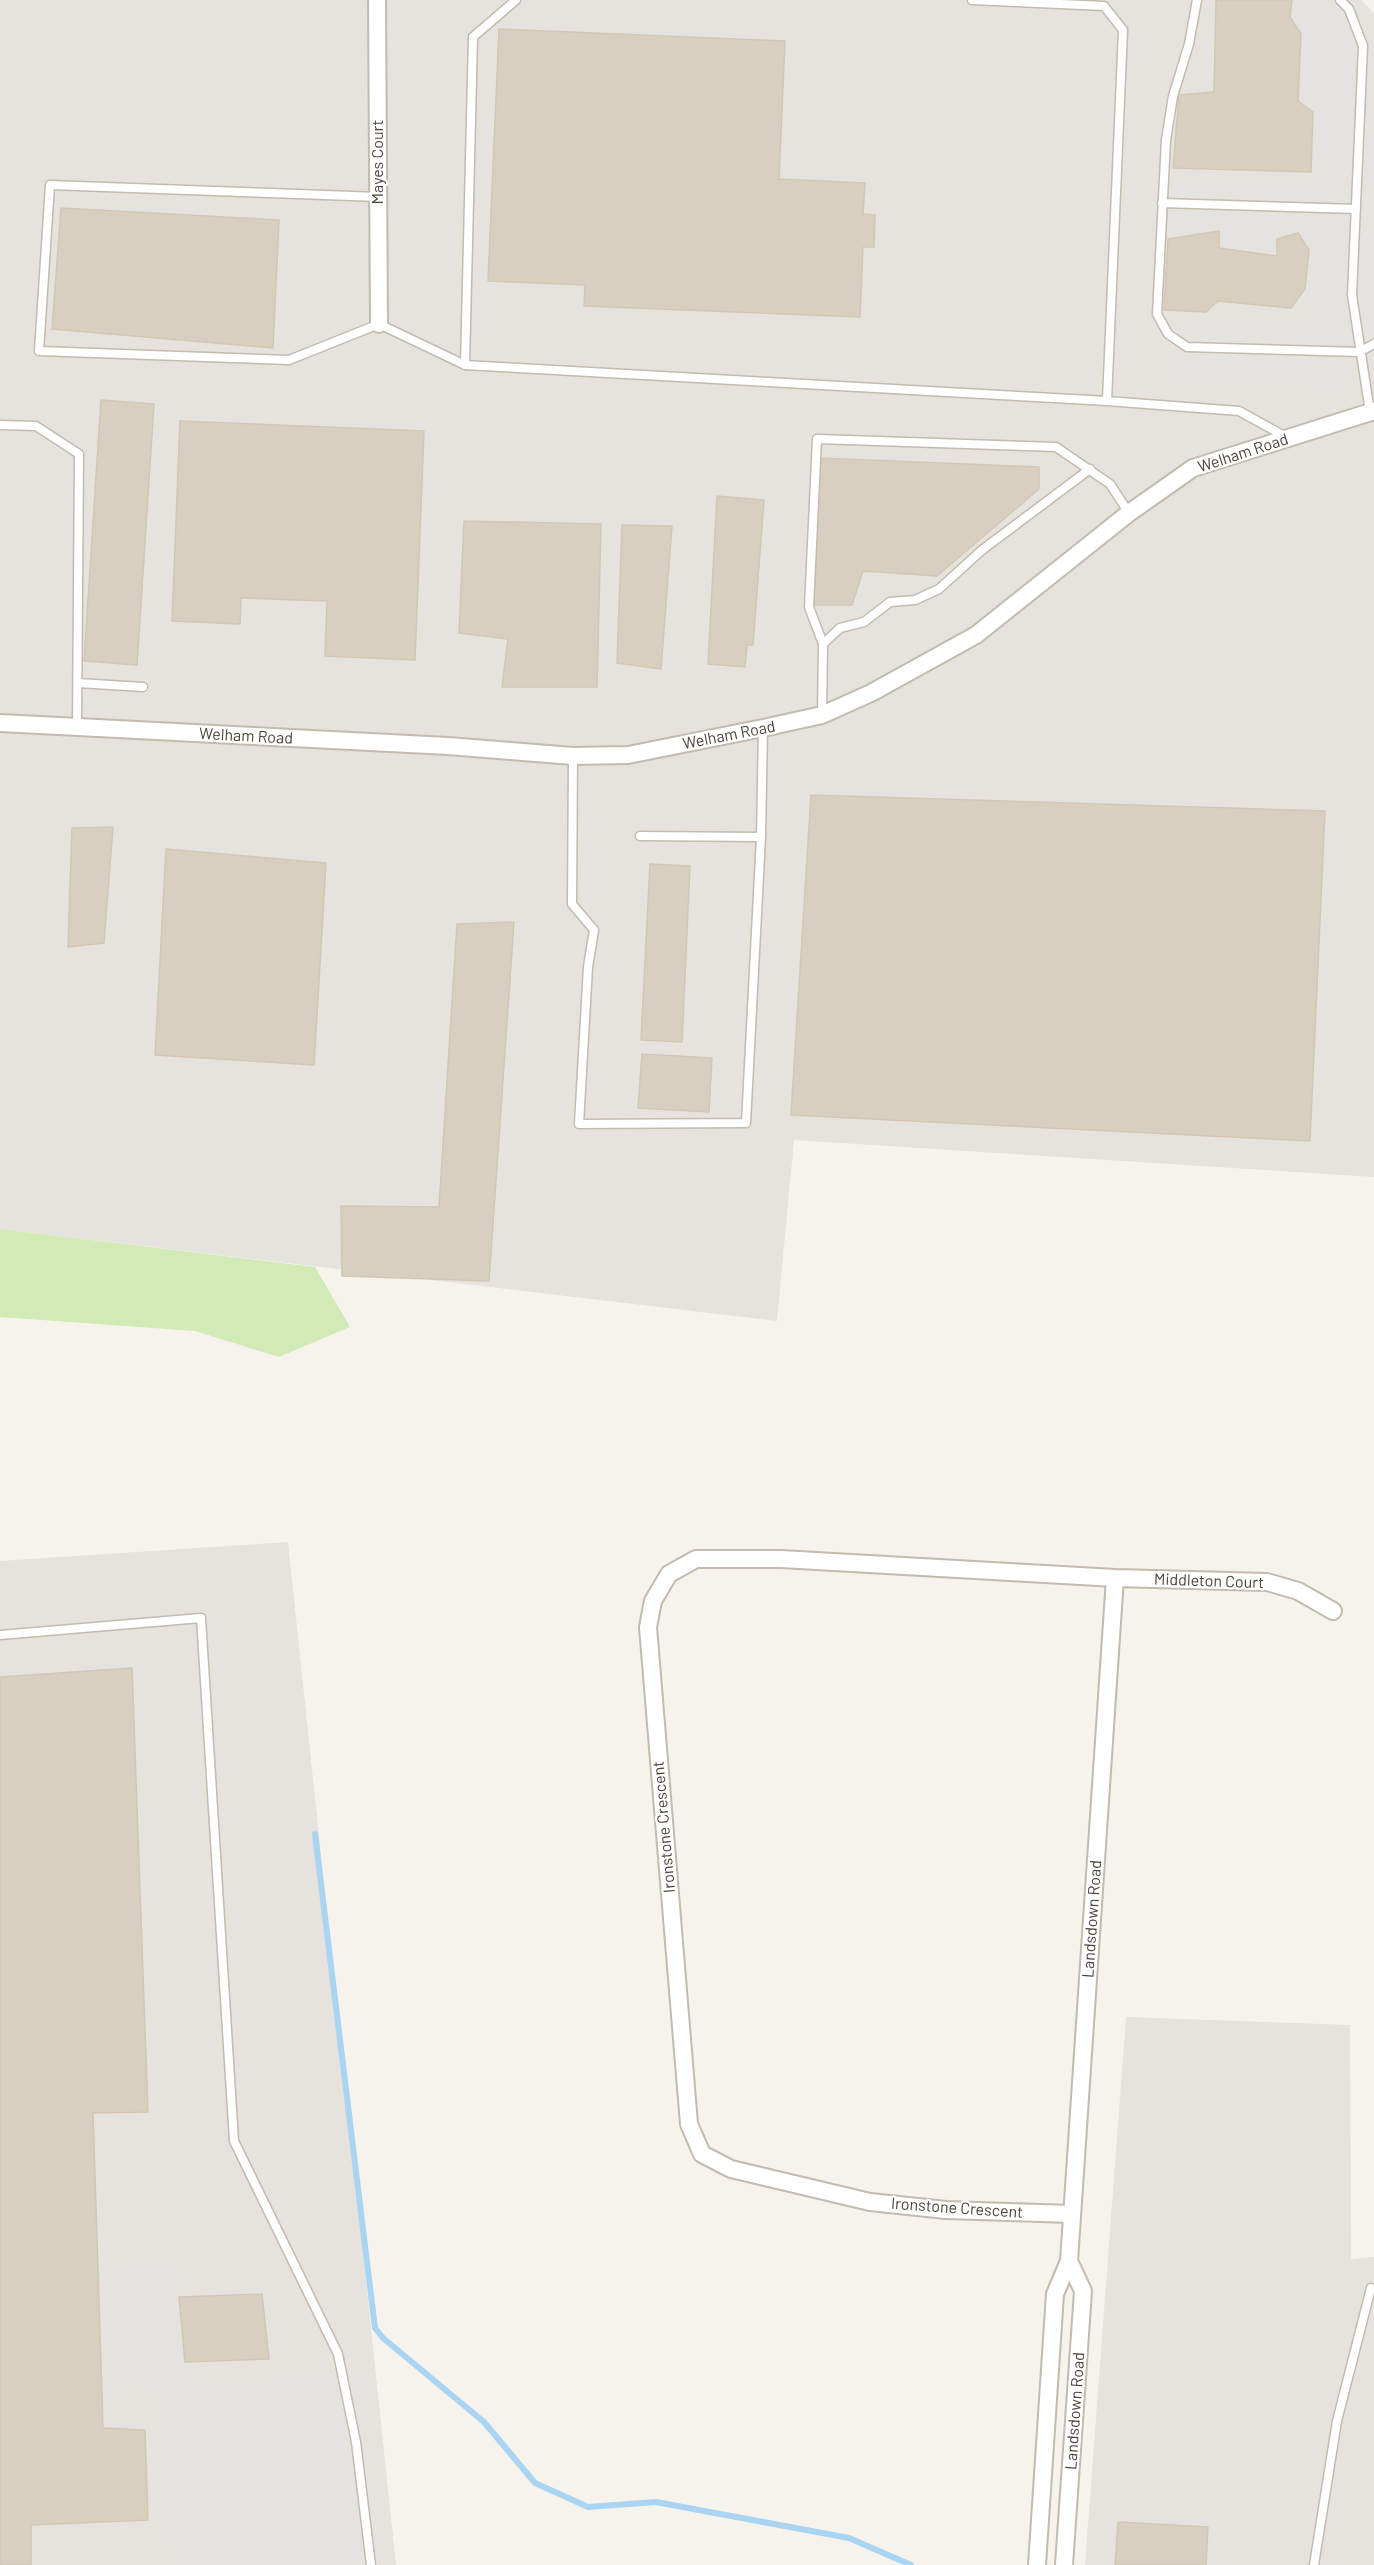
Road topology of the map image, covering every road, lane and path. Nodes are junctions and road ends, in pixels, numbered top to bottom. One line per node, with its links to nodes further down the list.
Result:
1 (377, 0): 8 (street, Mayes Court)
2 (516, 0): 14 (lane)
3 (972, 0): 15 (lane)
4 (1197, 0): 9 (lane)
5 (1340, 0): 6 (lane)
6 (1363, 46): 7 (lane); 10 (lane)
7 (1374, 47)
8 (379, 197): 11 (street, Mayes Court); 11 (lane)
9 (1162, 203): 10 (lane); 13 (lane)
10 (1356, 209): 13 (lane)
11 (380, 324): 14 (lane)
12 (1374, 344): 13 (lane)
13 (1359, 352): 16 (lane)
14 (465, 365): 15 (lane)
15 (1107, 401): 18 (lane)
16 (1372, 412): 18 (street, Welham Road)
17 (0, 425): 22 (lane)
18 (1288, 438): 20 (street, Welham Road)
19 (1090, 469): 20 (lane); 21 (lane); 21 (lane)
20 (1129, 513): 24 (street, Welham Road)
21 (823, 644): 24 (lane)
22 (78, 683): 23 (lane); 26 (lane)
23 (143, 687)
24 (822, 715): 27 (street, Welham Road)
25 (0, 723): 26 (street, Welham Road)
26 (77, 727): 28 (street, Welham Road)
27 (763, 728): 28 (street, Welham Road); 30 (lane)
28 (573, 756): 30 (lane)
29 (640, 836): 30 (lane)
30 (760, 837)
31 (1115, 1578): 32 (street, Middleton Court); 34 (street, Landsdown Road); 34 (street, Ironstone Crescent)
32 (1333, 1611)
33 (0, 1635): 37 (lane)
34 (1072, 2214): 35 (street, Landsdown Road)
35 (1069, 2261): 38 (street, Landsdown Road); 39 (street, Landsdown Road)
36 (1371, 2288): 40 (lane)
37 (371, 2565)
38 (1037, 2565)
39 (1064, 2565)
40 (1314, 2565)

